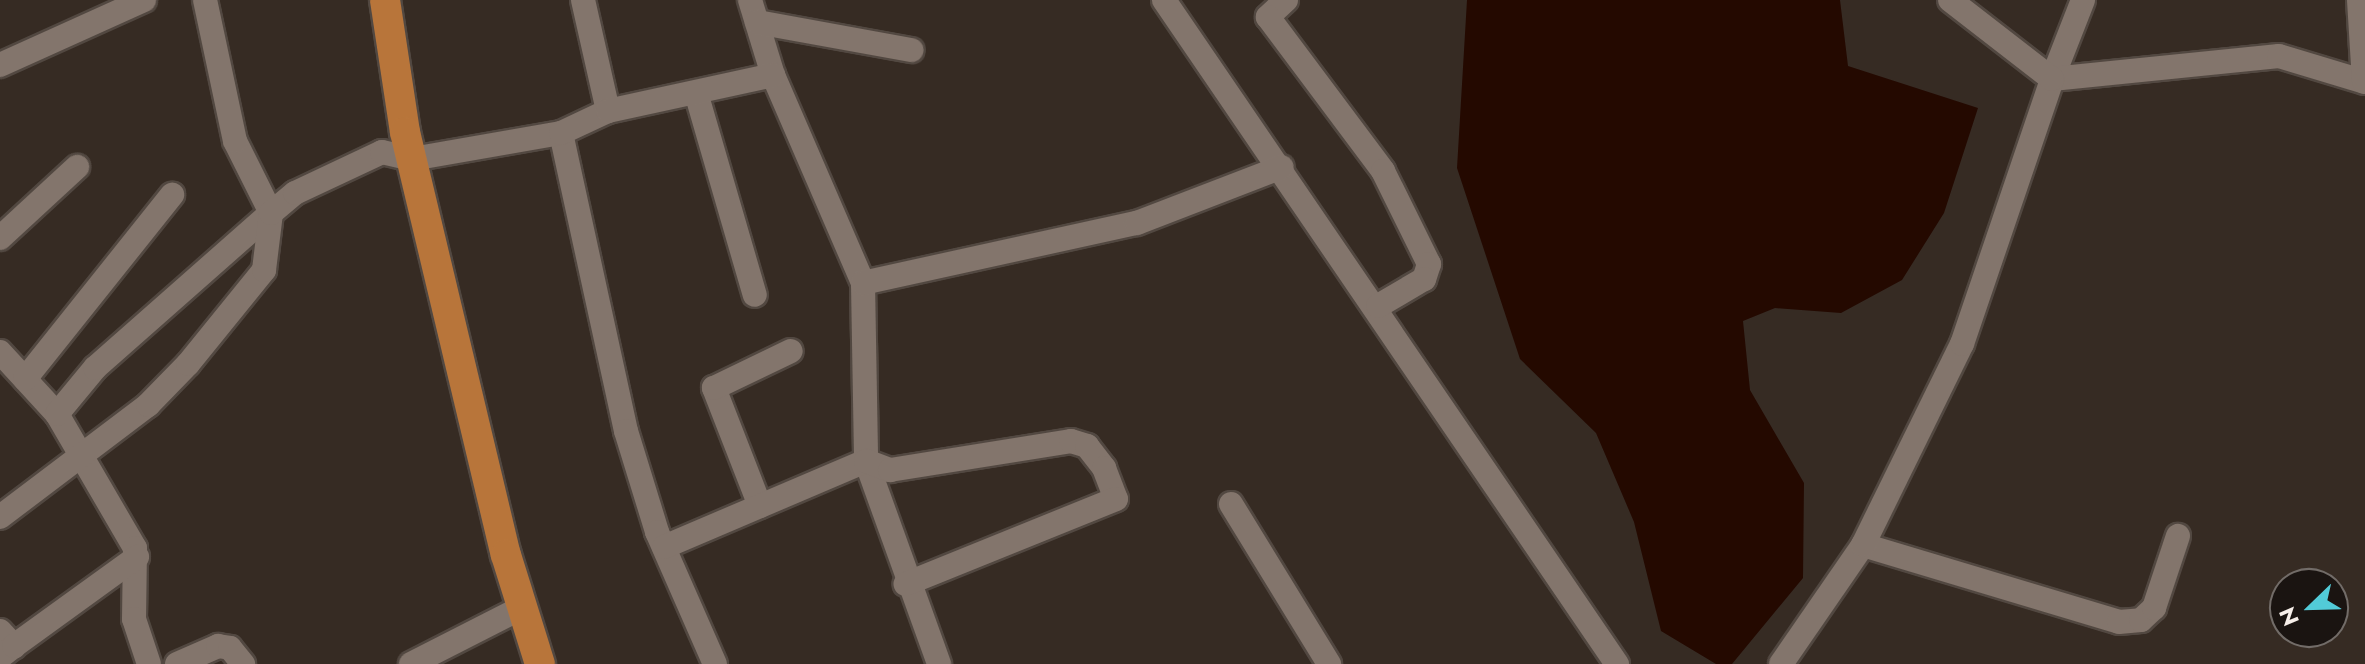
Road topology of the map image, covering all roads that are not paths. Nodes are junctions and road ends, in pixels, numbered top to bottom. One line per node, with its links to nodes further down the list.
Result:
1 (144, 0): 12 (street)
2 (205, 0): 23 (street)
3 (385, 0): 19 (main road)
4 (583, 0): 17 (street)
5 (1164, 0): 21 (street)
6 (1950, 0): 14 (street)
7 (2083, 0): 14 (street)
8 (2359, 0): 15 (street)
9 (1269, 6): 27 (street)
10 (753, 11): 11 (street); 13 (street)
11 (911, 50)
12 (0, 65)
13 (773, 75): 16 (street); 25 (street)
14 (2052, 79): 15 (street); 38 (street)
15 (2365, 82)
16 (697, 96): 17 (street); 26 (street)
17 (608, 111): 18 (street)
18 (561, 133): 19 (street); 39 (street)
19 (412, 159): 23 (street); 42 (main road)
20 (77, 167): 24 (street)
21 (1282, 167): 25 (street); 27 (street)
22 (172, 195): 30 (street)
23 (271, 213): 31 (street); 32 (street)
24 (0, 238)
25 (863, 283): 33 (street)
26 (755, 295)
27 (1378, 306): 52 (street)
28 (791, 351): 35 (street)
29 (0, 352): 30 (street)
30 (25, 379): 31 (street)
31 (57, 414): 32 (street)
32 (79, 451): 36 (street); 40 (street)
33 (866, 461): 35 (street); 41 (street); 41 (street)
34 (1231, 504): 51 (street)
35 (760, 506): 39 (street)
36 (0, 517)
37 (2178, 536): 38 (street)
38 (1863, 545): 53 (street)
39 (664, 547): 49 (street)
40 (137, 557): 43 (street); 44 (street)
41 (906, 584): 50 (street)
42 (521, 608): 47 (street); 48 (main road)
43 (5, 645)
44 (149, 664)
45 (177, 664): 46 (street)
46 (243, 664)
47 (411, 664)
48 (540, 664)
49 (715, 664)
50 (939, 664)
51 (1329, 664)
52 (1617, 664)
53 (1781, 664)

